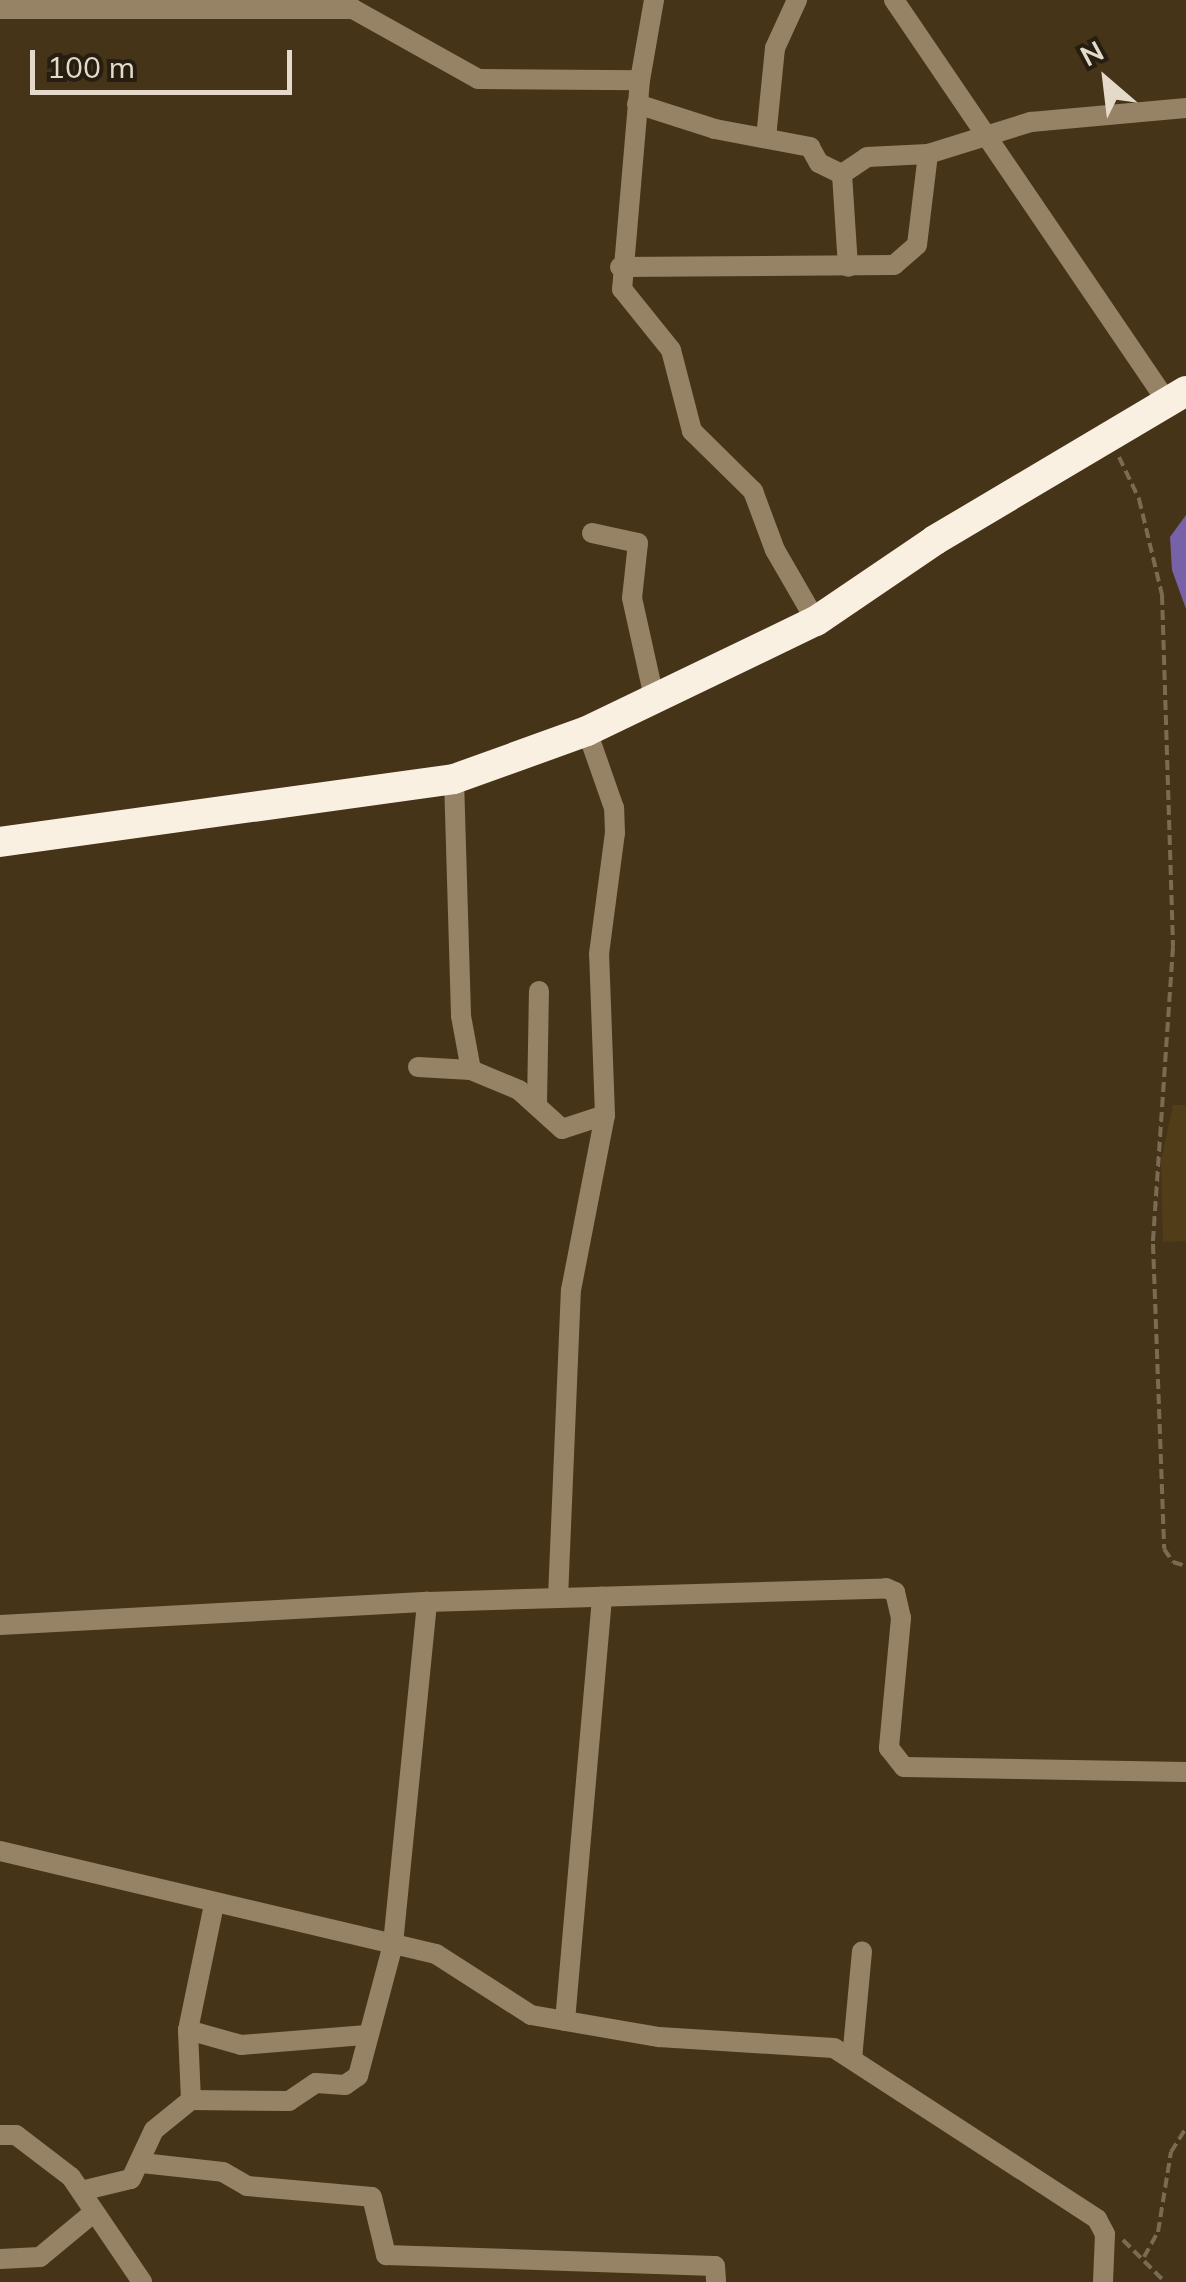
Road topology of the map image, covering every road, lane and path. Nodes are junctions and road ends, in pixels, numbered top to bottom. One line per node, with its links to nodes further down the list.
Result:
1 (654, 0): 5 (street)
2 (796, 0): 9 (street)
3 (894, 0): 8 (street)
4 (0, 9): 5 (street)
5 (640, 80): 6 (street)
6 (637, 104): 9 (street); 13 (street)
7 (1186, 108): 8 (street)
8 (984, 134): 10 (street); 14 (street)
9 (766, 138): 11 (street)
10 (928, 154): 11 (street); 12 (street)
11 (842, 174): 12 (street)
12 (848, 266): 13 (street)
13 (620, 267): 17 (street)
14 (1177, 396): 15 (highway)
15 (1110, 438): 17 (highway); 27 (path)
16 (592, 533): 18 (street)
17 (816, 621): 18 (highway)
18 (654, 702): 19 (highway)
19 (587, 731): 20 (highway); 26 (street)
20 (454, 779): 21 (highway); 24 (street)
21 (0, 842)
22 (539, 991): 25 (street)
23 (418, 1067): 24 (street)
24 (471, 1070): 25 (street)
25 (537, 1104): 26 (street)
26 (606, 1116): 29 (street)
27 (1186, 1566)
28 (602, 1597): 29 (street); 32 (street); 37 (street)
29 (558, 1598): 30 (street)
30 (428, 1602): 31 (street); 35 (street)
31 (0, 1625)
32 (1186, 1772)
33 (0, 1851): 34 (street)
34 (214, 1904): 35 (street); 38 (street)
35 (393, 1944): 37 (street); 39 (street)
36 (862, 1951): 40 (street)
37 (565, 2022): 40 (street)
38 (188, 2030): 39 (street); 41 (street)
39 (364, 2036): 41 (street)
40 (852, 2059): 47 (street)
41 (191, 2100): 44 (street)
42 (1186, 2128): 48 (path)
43 (0, 2136): 45 (street)
44 (142, 2163): 45 (street); 51 (street)
45 (82, 2191): 46 (street)
46 (92, 2214): 49 (street); 50 (street)
47 (1102, 2225): 48 (path); 52 (street)
48 (1144, 2258): 53 (path)
49 (0, 2259)
50 (142, 2282)
51 (716, 2282)
52 (1102, 2282)
53 (1165, 2282)

